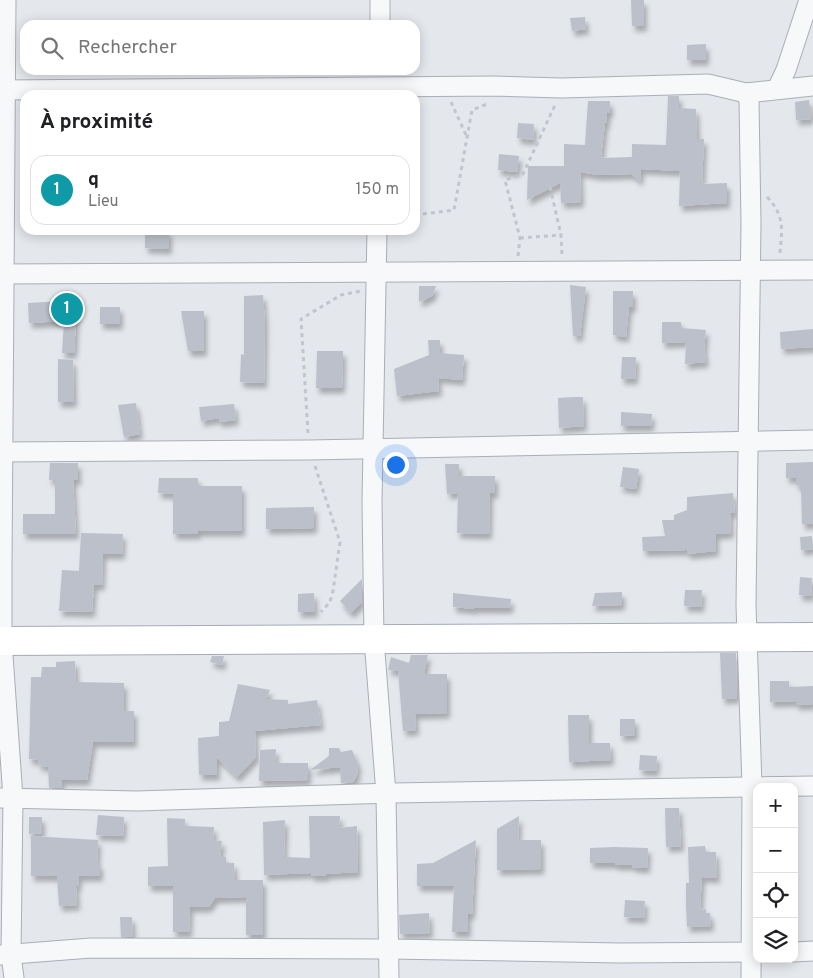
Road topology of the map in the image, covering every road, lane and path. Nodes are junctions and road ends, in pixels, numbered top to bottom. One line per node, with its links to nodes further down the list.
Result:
1 (6, 0): 10 (street)
2 (380, 0): 4 (street)
3 (809, 0): 9 (street)
4 (380, 20)
5 (379, 84): 6 (street); 10 (street)
6 (443, 86): 8 (street); 13 (path)
7 (813, 86): 9 (street)
8 (562, 88): 11 (street); 19 (path)
9 (777, 89): 11 (street)
10 (3, 90): 26 (street)
11 (746, 93): 14 (street)
12 (496, 100): 13 (path)
13 (466, 136): 16 (path)
14 (751, 180): 20 (street); 21 (path)
15 (550, 187): 18 (path)
16 (420, 215)
17 (377, 235): 25 (street)
18 (561, 235): 19 (path); 24 (path)
19 (520, 238): 23 (path)
20 (750, 270): 21 (street); 24 (street); 28 (street)
21 (778, 270): 22 (street)
22 (813, 270)
23 (516, 272): 24 (street); 25 (street)
24 (562, 272)
25 (376, 273): 26 (street); 29 (street)
26 (2, 274): 30 (street)
27 (813, 440): 28 (street)
28 (748, 441): 29 (street); 32 (street)
29 (374, 448): 30 (street); 33 (street)
30 (1, 452): 34 (street)
31 (813, 637): 32 (main road)
32 (746, 638): 33 (main road); 35 (street)
33 (374, 639): 34 (main road); 37 (street)
34 (1, 641): 38 (street)
35 (752, 786): 36 (street); 37 (street); 39 (street)
36 (813, 786)
37 (386, 794): 38 (street); 40 (street)
38 (6, 798): 44 (street)
39 (754, 918)
40 (388, 949): 42 (street); 44 (street); 47 (street)
41 (813, 951): 43 (street)
42 (753, 952)
43 (798, 952)
44 (6, 955): 46 (street)
45 (753, 961): 48 (street)
46 (14, 978)
47 (389, 978)
48 (751, 978)

